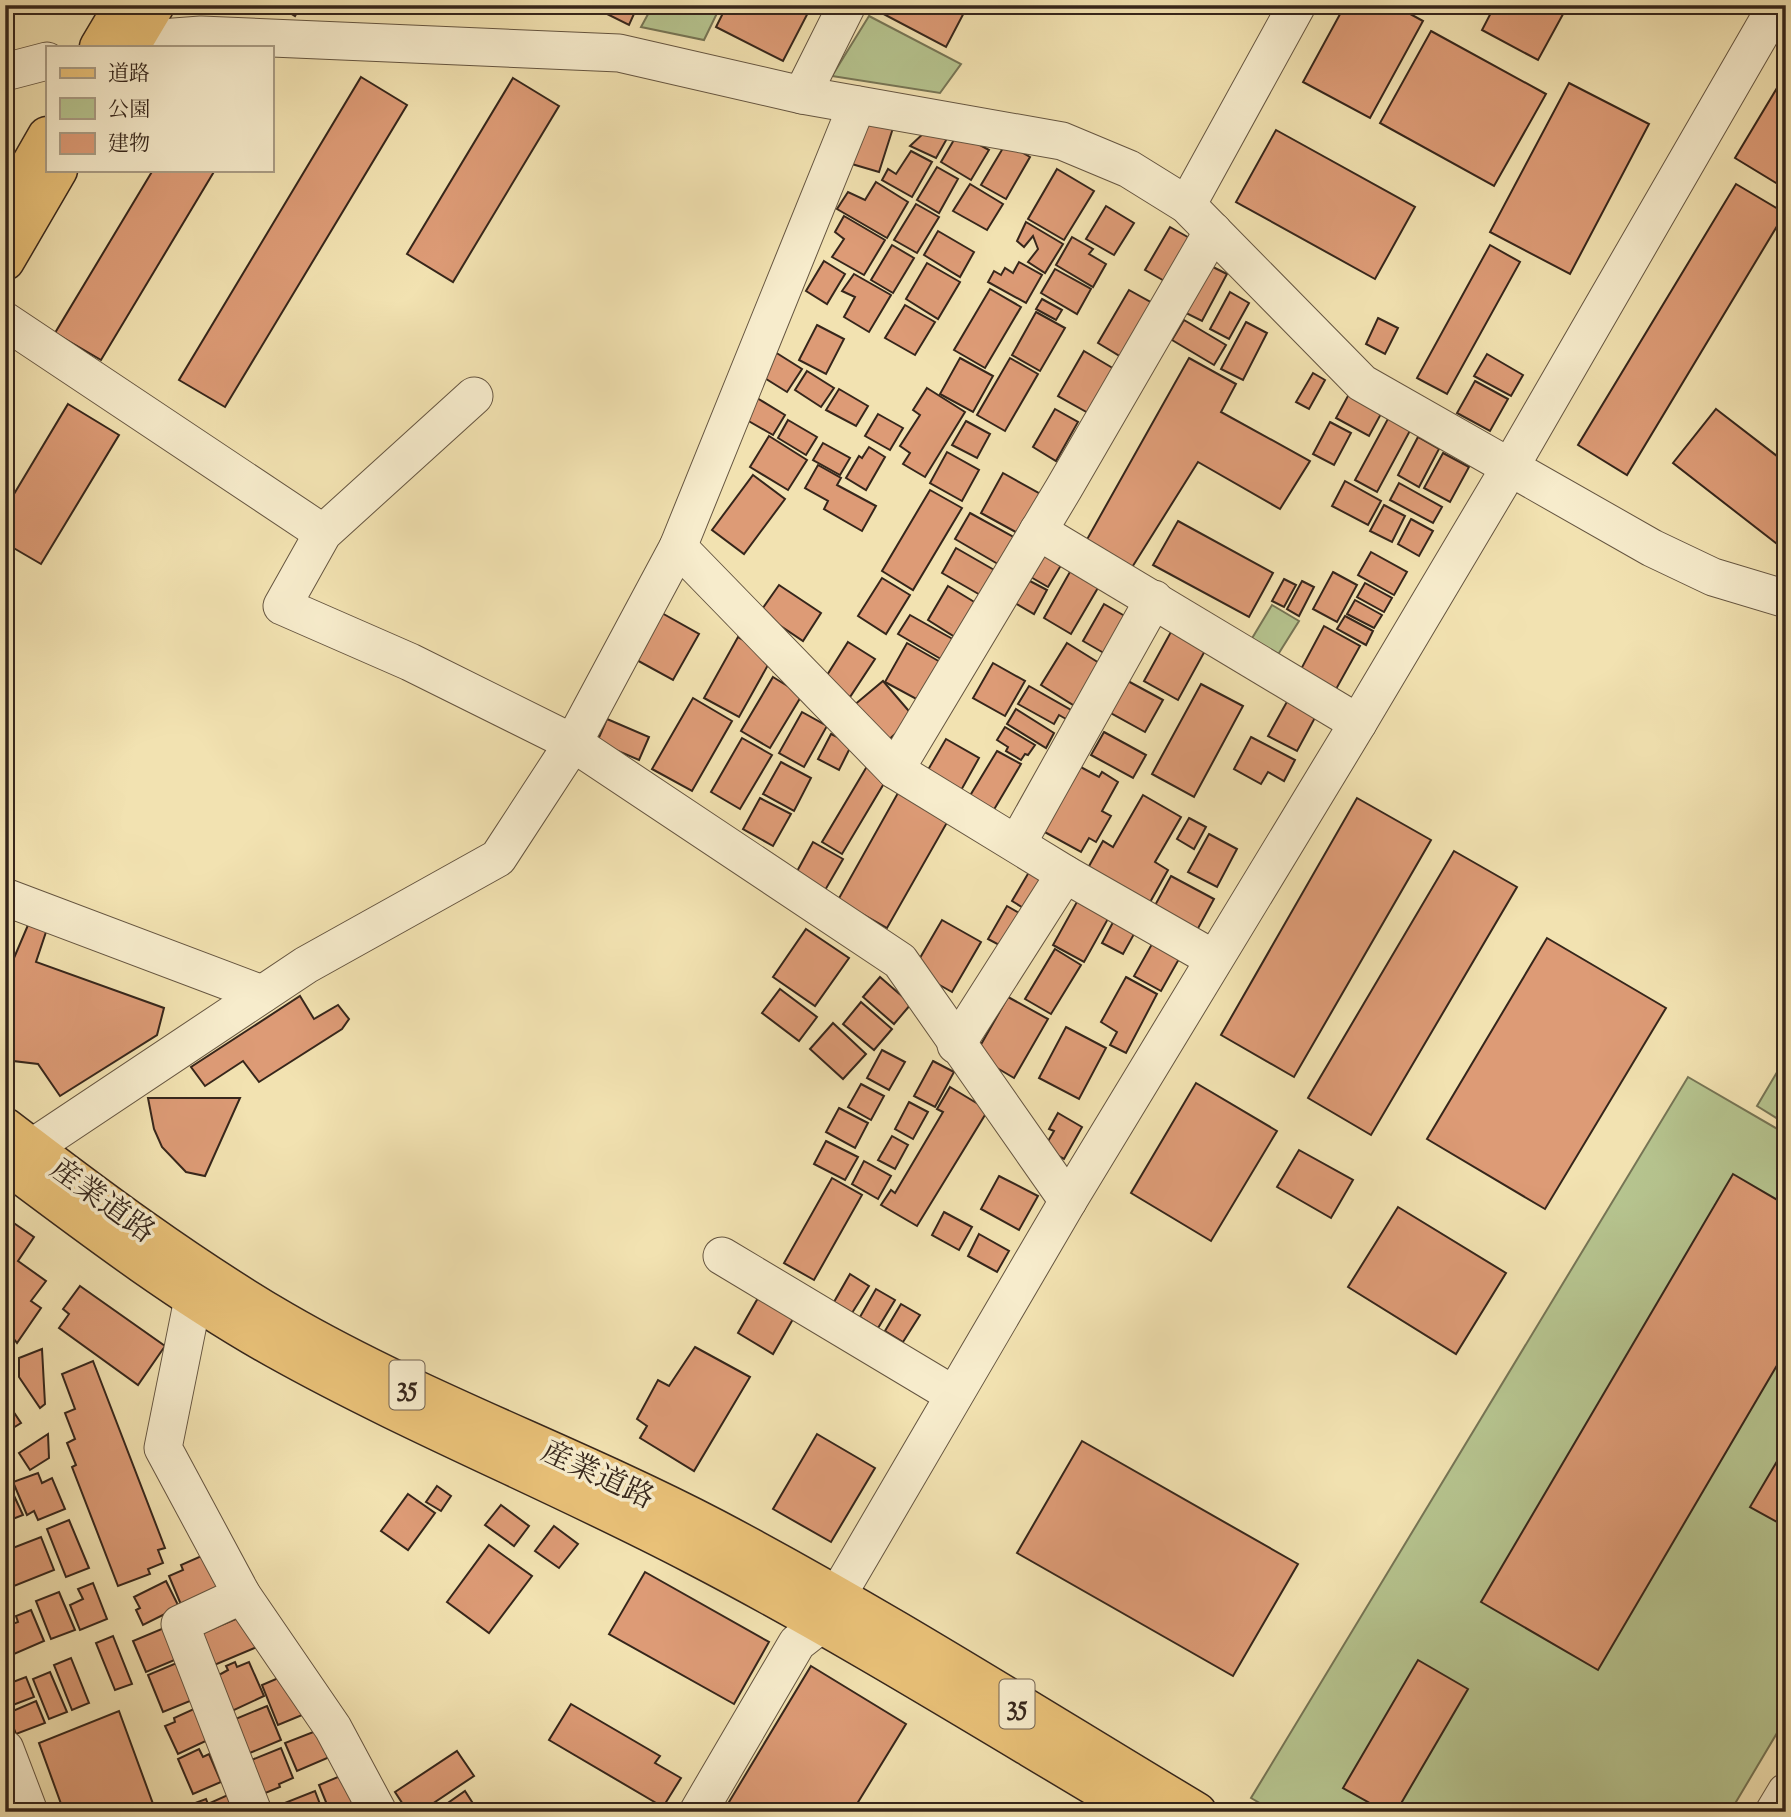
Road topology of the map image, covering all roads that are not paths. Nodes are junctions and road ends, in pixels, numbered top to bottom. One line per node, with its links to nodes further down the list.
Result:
1 (155, 5): 5 (main road)
2 (847, 5): 8 (street)
3 (1297, 5): 12 (street)
4 (1777, 5): 18 (street)
5 (118, 37): 8 (street)
6 (46, 61): 7 (street)
7 (5, 72)
8 (802, 95): 9 (street)
9 (857, 105): 12 (street); 21 (street)
10 (46, 138): 13 (main road)
11 (57, 172): 15 (main road)
12 (1187, 205): 14 (street)
13 (5, 208)
14 (1213, 231): 18 (street); 19 (street)
15 (5, 261)
16 (5, 321): 20 (street)
17 (474, 396): 20 (street)
18 (1509, 468): 23 (street); 24 (street)
19 (1038, 531): 22 (street); 26 (street)
20 (323, 533): 25 (street)
21 (678, 547): 25 (street); 26 (street)
22 (1154, 598): 24 (street); 27 (street)
23 (1786, 599)
24 (1358, 723): 30 (street)
25 (573, 743): 31 (street); 32 (street)
26 (895, 770): 27 (street)
27 (1017, 844): 28 (street)
28 (1065, 874): 30 (street); 32 (street)
29 (5, 897): 31 (street)
30 (1214, 959): 34 (street)
31 (262, 995): 33 (street)
32 (956, 1045): 34 (street)
33 (11, 1154): 36 (main road, 産業道路 / 35); 39 (main road, 産業道路 / 35)
34 (1068, 1201): 37 (street)
35 (722, 1256): 37 (street)
36 (193, 1299): 38 (street); 39 (main road, 産業道路 / 35)
37 (954, 1395): 39 (street)
38 (242, 1595): 43 (street); 44 (street)
39 (829, 1610): 45 (street); 46 (main road, 産業道路 / 35); 47 (main road, 産業道路 / 35)
40 (5, 1749): 42 (street)
41 (1786, 1792): 48 (street)
42 (30, 1812)
43 (253, 1812)
44 (378, 1812)
45 (698, 1812)
46 (1138, 1812)
47 (1197, 1812)
48 (1774, 1812)

